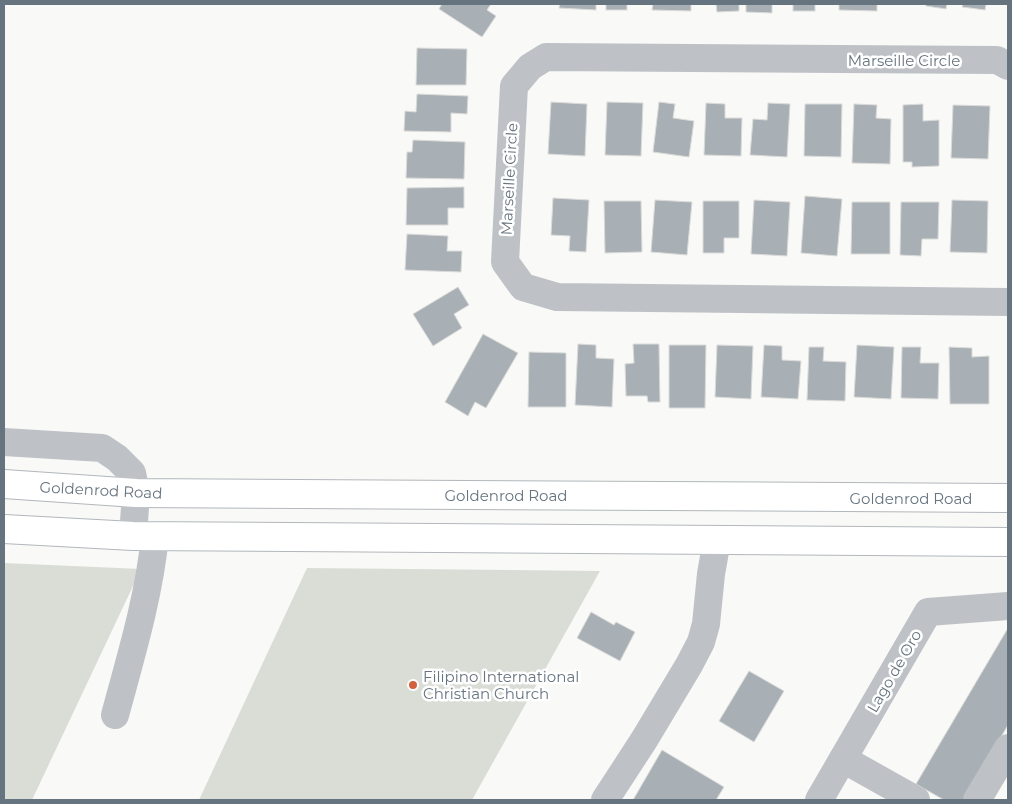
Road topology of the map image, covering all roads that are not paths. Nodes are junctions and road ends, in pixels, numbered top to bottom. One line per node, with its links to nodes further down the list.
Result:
1 (1008, 66): 2 (street, Marseille Circle)
2 (1008, 302)
3 (4, 442): 5 (street)
4 (4, 484): 5 (main road, Goldenrod Road)
5 (136, 493): 6 (main road, Goldenrod Road); 8 (street)
6 (1008, 498)
7 (4, 529): 8 (main road)
8 (144, 536): 9 (main road); 12 (street)
9 (717, 540): 10 (main road); 15 (street)
10 (1008, 542)
11 (1008, 606): 14 (street, Lago de Oro)
12 (115, 715)
13 (1008, 748): 18 (street)
14 (843, 759): 16 (street, Lago de Oro); 17 (street)
15 (605, 800)
16 (819, 800)
17 (916, 800)
18 (977, 800)

